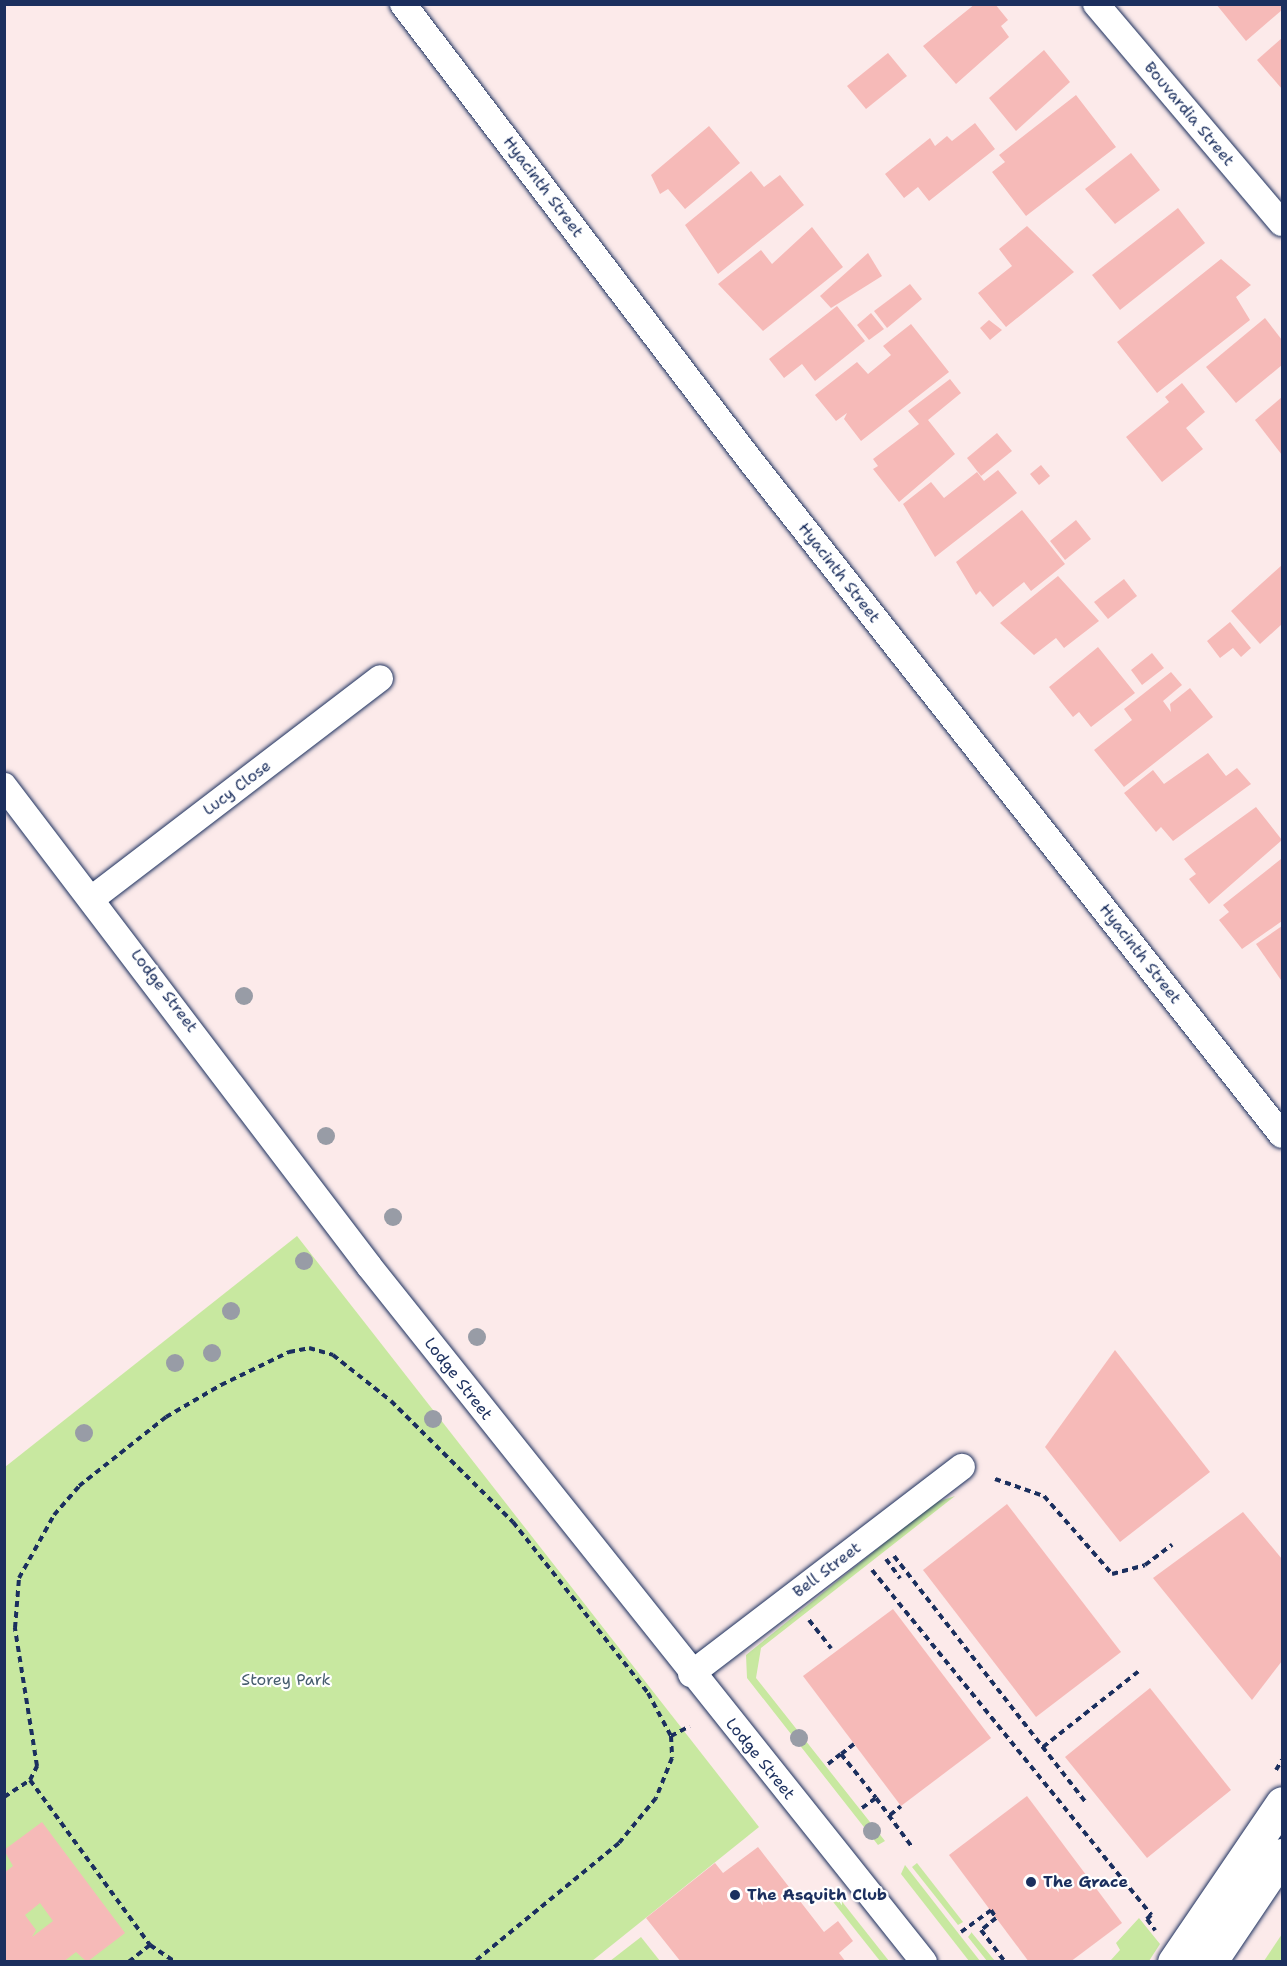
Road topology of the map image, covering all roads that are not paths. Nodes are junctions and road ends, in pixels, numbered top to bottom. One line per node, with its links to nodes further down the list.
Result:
1 (403, 4): 7 (street, Hyacinth Street)
2 (1096, 4): 3 (street, Bouvardia Street)
3 (1282, 223)
4 (380, 678): 6 (street, Lucy Close)
5 (4, 786): 6 (street, Lodge Street)
6 (93, 897): 9 (street, Lodge Street)
7 (1282, 1135)
8 (962, 1467): 9 (street, Bell Street)
9 (691, 1674): 12 (street, Lodge Street)
10 (1282, 1803): 13 (main road)
11 (1282, 1855): 14 (main road)
12 (924, 1962)
13 (1174, 1962)
14 (1210, 1962)

